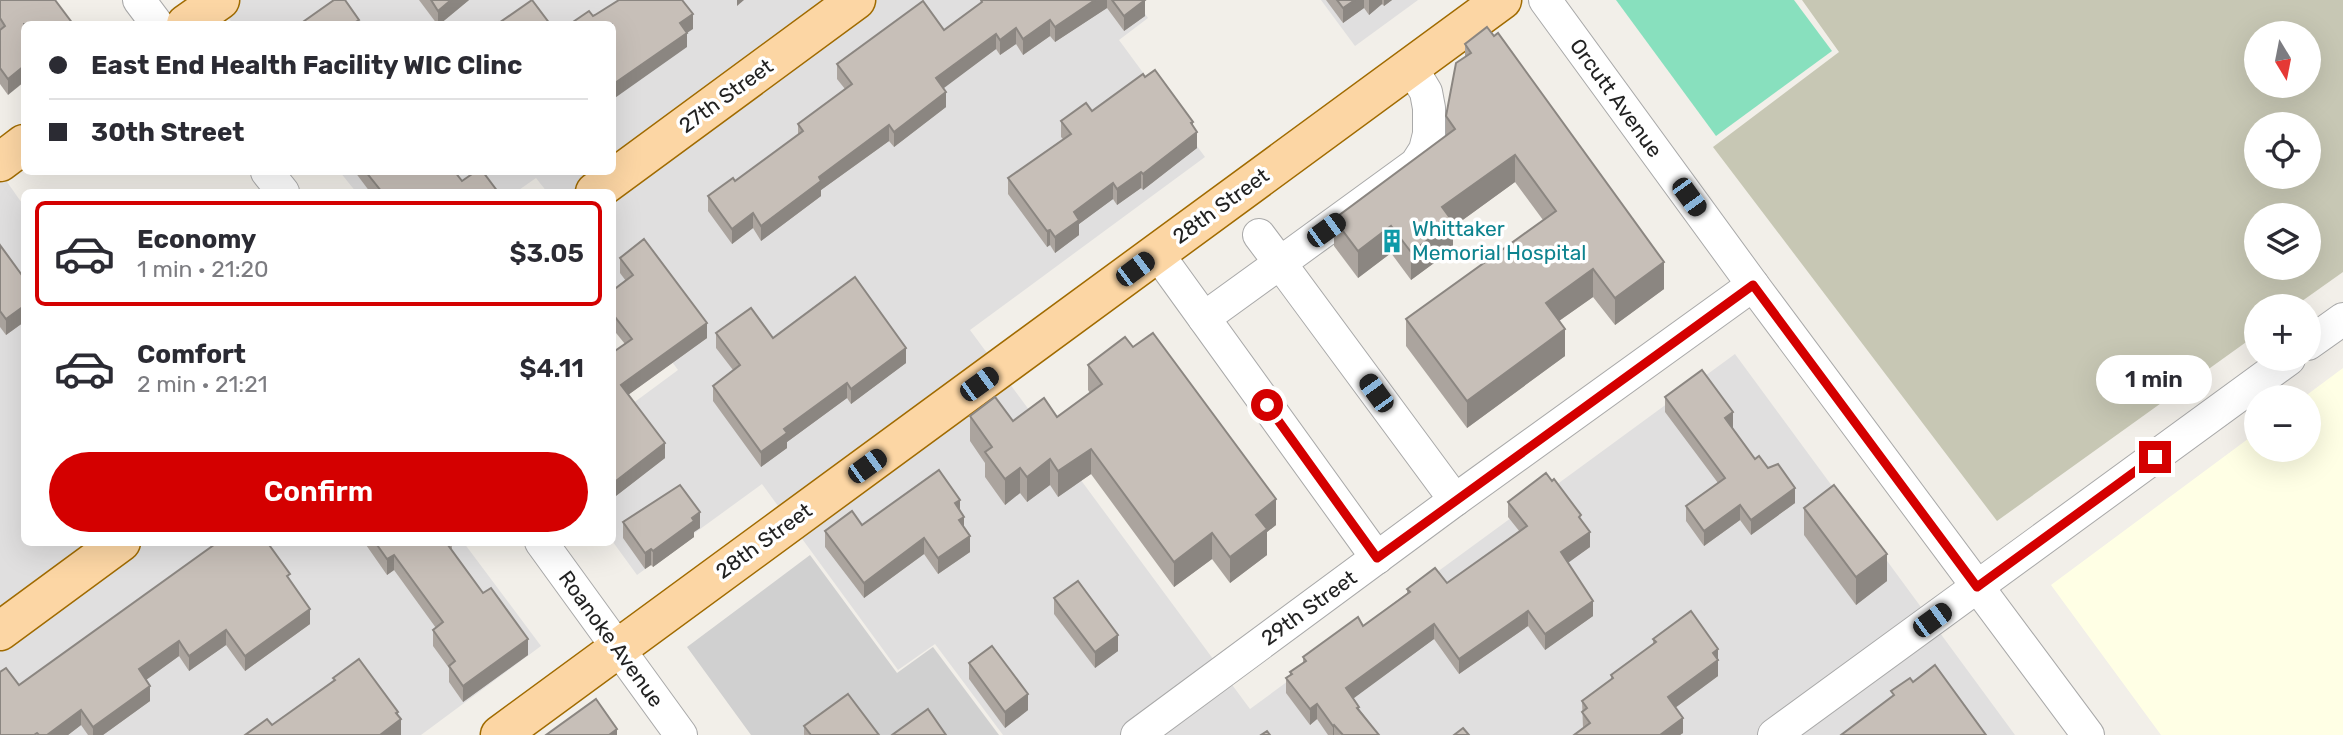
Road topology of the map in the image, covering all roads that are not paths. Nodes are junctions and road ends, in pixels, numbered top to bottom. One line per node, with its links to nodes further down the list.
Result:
1 (139, 0): 6 (street)
2 (220, 0): 7 (main road)
3 (856, 0): 13 (main road, 27th Street)
4 (1502, 0): 8 (main road, 28th Street)
5 (1545, 0): 17 (street, Orcutt Avenue)
6 (155, 21)
7 (190, 21)
8 (1411, 67): 15 (main road, 28th Street); 16 (street)
9 (21, 146): 10 (main road)
10 (0, 162)
11 (269, 175): 12 (street)
12 (281, 189)
13 (599, 189)
14 (1259, 235): 16 (street)
15 (1157, 253): 18 (street); 28 (main road, 28th Street)
16 (1280, 263): 18 (street); 22 (street)
17 (1753, 285): 22 (street, 29th Street); 26 (street, Orcutt Avenue)
18 (1204, 318): 25 (street)
19 (2343, 319): 20 (street)
20 (2321, 335)
21 (2273, 371): 26 (street)
22 (1455, 500): 25 (street, 29th Street)
23 (116, 546): 27 (main road)
24 (544, 546): 28 (street, Roanoke Avenue)
25 (1377, 558): 31 (street, 29th Street)
26 (1977, 587): 32 (street); 33 (street, Orcutt Avenue)
27 (0, 631)
28 (618, 648): 29 (main road, 28th Street); 30 (street, Roanoke Avenue)
29 (500, 735)
30 (681, 735)
31 (1137, 735)
32 (1774, 735)
33 (2088, 735)

